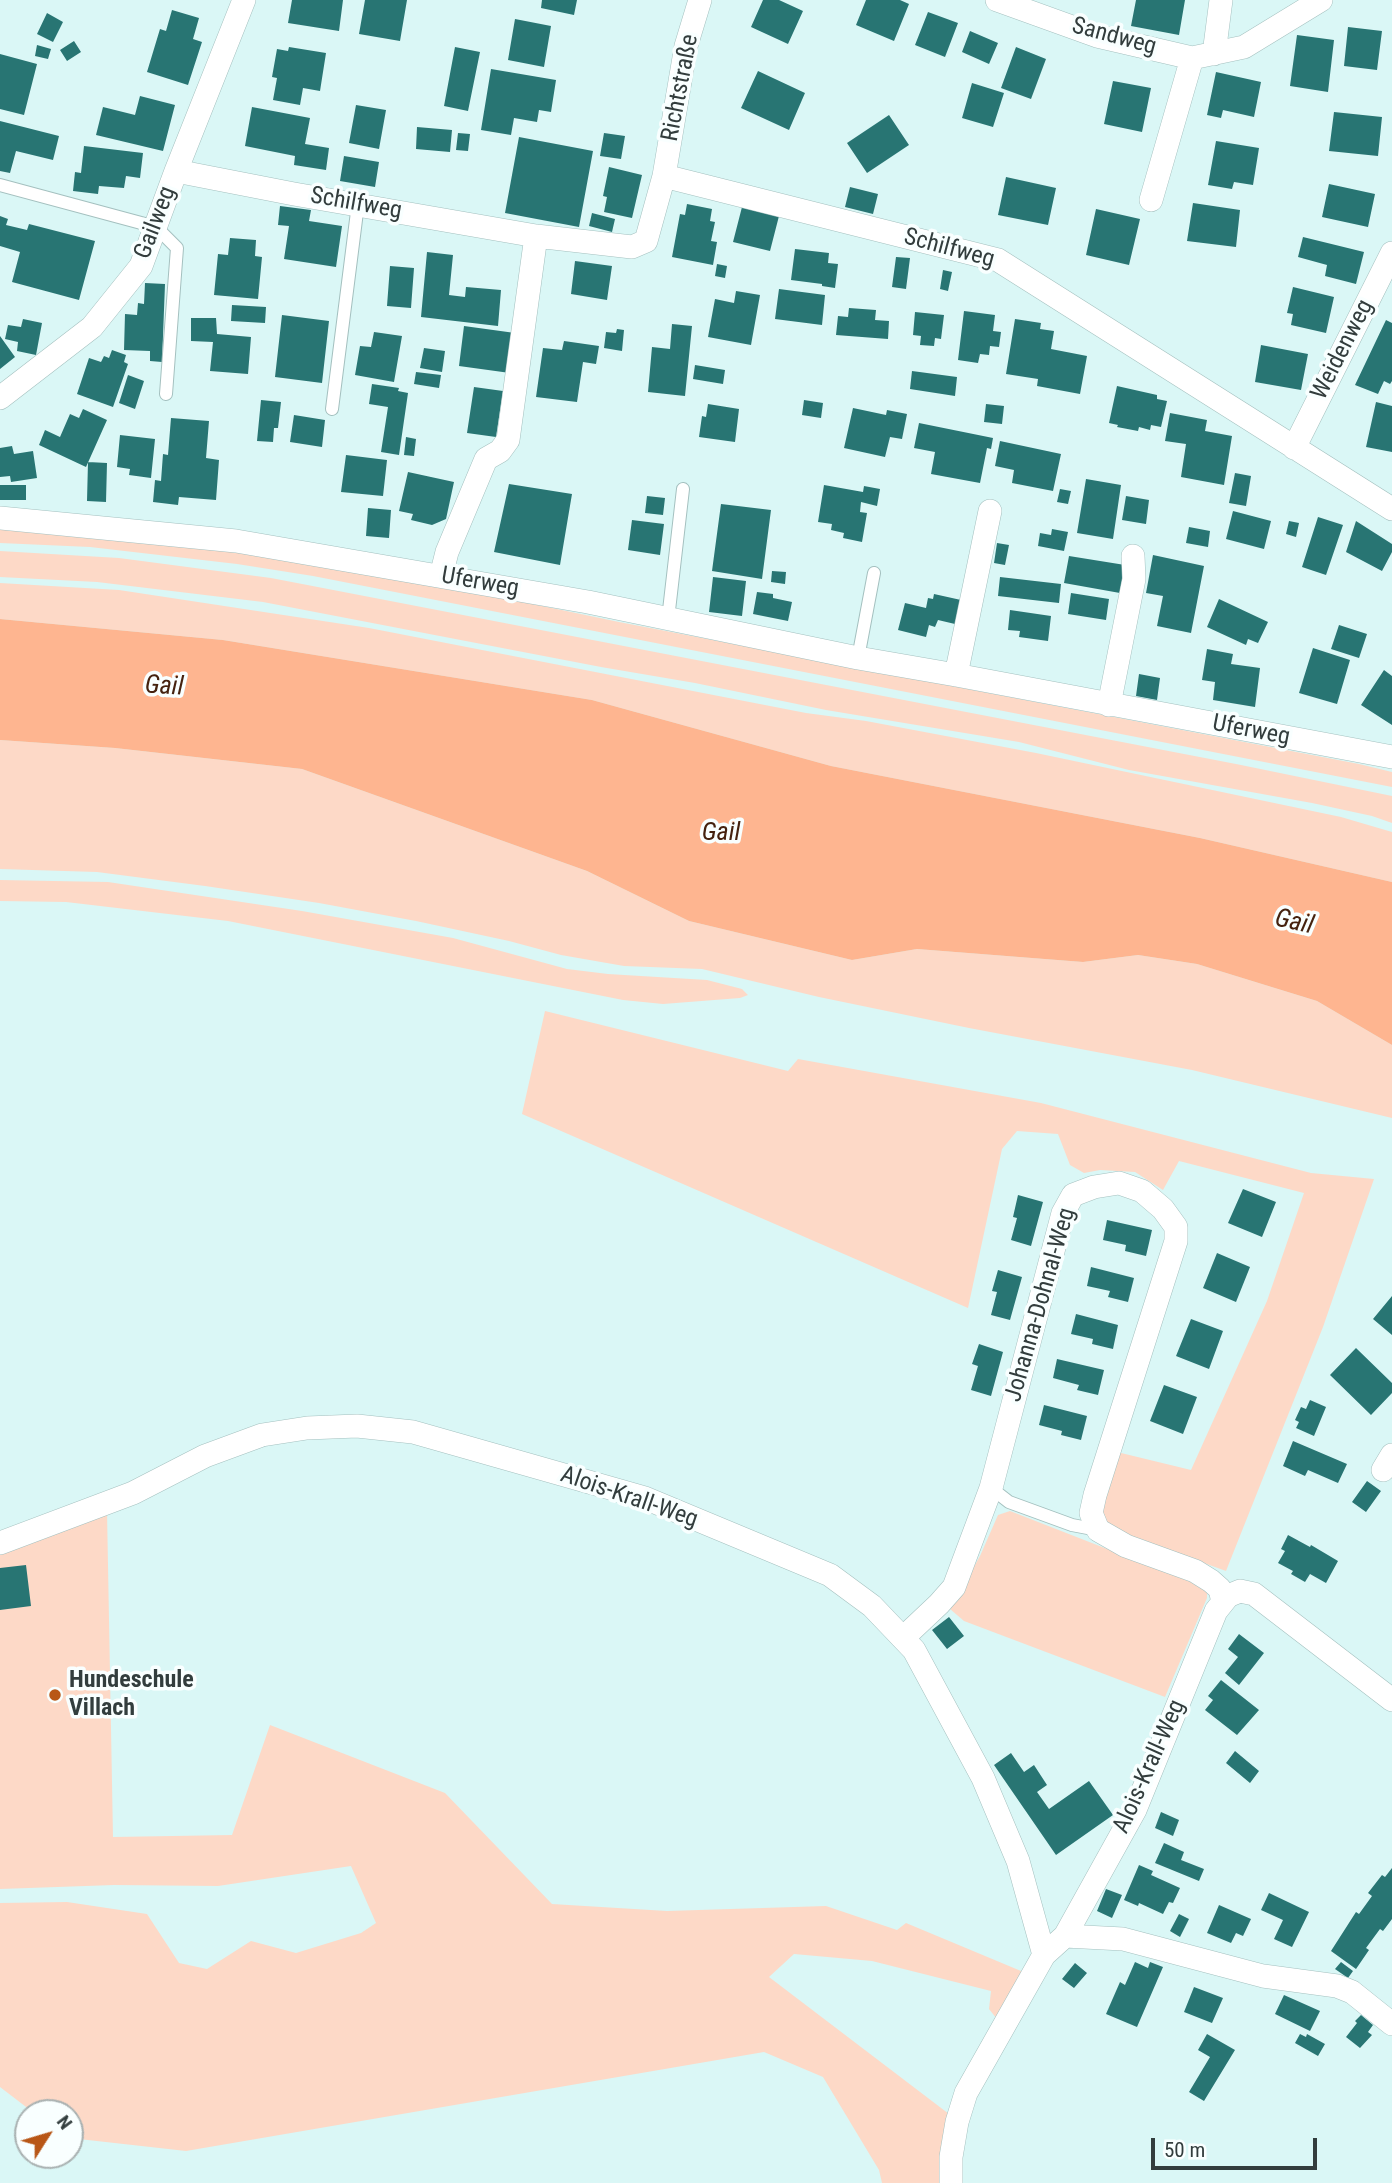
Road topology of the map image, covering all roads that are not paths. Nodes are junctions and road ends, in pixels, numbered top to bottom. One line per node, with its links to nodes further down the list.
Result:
1 (244, 0): 7 (street, Gailweg)
2 (700, 0): 8 (street, Richtstraße)
3 (996, 0): 6 (street, Sandweg)
4 (1221, 0): 6 (street)
5 (1321, 0): 6 (street, Sandweg)
6 (1203, 56): 10 (street)
7 (176, 171): 11 (street, Schilfweg); 12 (street, Gailweg)
8 (664, 176): 13 (street, Schilfweg); 18 (street, Schilfweg)
9 (0, 185): 12 (lane)
10 (1151, 200)
11 (358, 204): 13 (street, Schilfweg); 17 (lane)
12 (156, 227): 15 (lane); 16 (street, Gailweg)
13 (536, 236): 25 (street)
14 (1392, 253): 18 (street, Weidenweg)
15 (166, 394)
16 (0, 398)
17 (331, 409)
18 (1294, 448): 20 (street, Schilfweg)
19 (684, 489): 26 (lane)
20 (1392, 509)
21 (990, 511): 28 (street)
22 (0, 519): 25 (street, Uferweg)
23 (1133, 556): 29 (street)
24 (874, 573): 27 (lane)
25 (441, 576): 26 (street, Uferweg)
26 (668, 619): 27 (street, Uferweg)
27 (858, 659): 28 (street, Uferweg)
28 (956, 675): 29 (street, Uferweg)
29 (1109, 705): 30 (street, Uferweg)
30 (1392, 757)
31 (991, 1488): 32 (lane); 32 (street, Johanna-Dohnal-Weg); 35 (street, Johanna-Dohnal-Weg)
32 (1098, 1530): 34 (street)
33 (0, 1543): 35 (street, Alois-Krall-Weg)
34 (1226, 1599): 36 (street); 37 (street, Alois-Krall-Weg)
35 (902, 1638): 38 (street, Alois-Krall-Weg)
36 (1392, 1700)
37 (1065, 1936): 38 (street, Alois-Krall-Weg); 39 (street)
38 (1044, 1955): 40 (street, Alois-Krall-Weg)
39 (1392, 2024)
40 (951, 2183)

